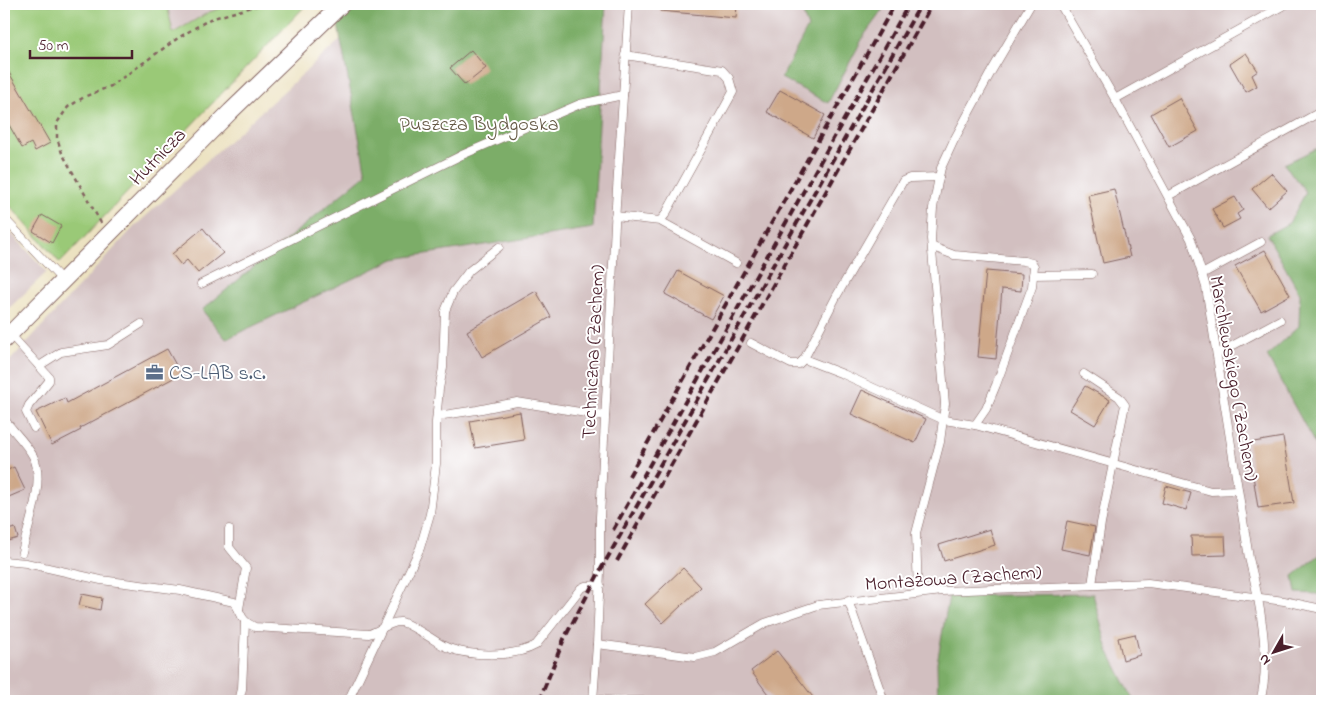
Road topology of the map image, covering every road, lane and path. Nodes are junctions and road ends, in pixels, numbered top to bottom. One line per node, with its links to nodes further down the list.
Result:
1 (263, 4): 16 (path)
2 (342, 4): 16 (street, Hutnicza)
3 (629, 4): 7 (lane, Techniczna (Zachem))
4 (1031, 4): 11 (lane)
5 (1060, 4): 9 (lane, Marchlewskiego (Zachem))
6 (1286, 4): 9 (lane)
7 (626, 55): 8 (lane, Techniczna (Zachem)); 15 (lane)
8 (623, 95): 13 (lane, Techniczna (Zachem)); 25 (lane)
9 (1115, 100): 12 (lane, Marchlewskiego (Zachem))
10 (1322, 111): 12 (lane)
11 (939, 177): 18 (lane); 31 (lane)
12 (1168, 196): 22 (lane, Marchlewskiego (Zachem))
13 (615, 216): 15 (lane); 35 (lane, Techniczna (Zachem))
14 (4, 218): 24 (lane)
15 (660, 220): 20 (lane)
16 (108, 236): 24 (street, Hutnicza)
17 (1261, 242): 22 (lane)
18 (932, 247): 23 (lane); 37 (lane)
19 (499, 248): 34 (lane)
20 (736, 263)
21 (1092, 274): 23 (lane)
22 (1202, 274): 30 (lane, Marchlewskiego (Zachem))
23 (1033, 275): 38 (lane)
24 (63, 281): 28 (street, Hutnicza)
25 (201, 284)
26 (1280, 320): 30 (lane)
27 (141, 324): 32 (lane)
28 (7, 337): 32 (lane)
29 (751, 343): 31 (lane)
30 (1217, 354): 41 (lane, Marchlewskiego (Zachem))
31 (804, 359): 37 (lane)
32 (39, 366): 39 (lane)
33 (1084, 374): 40 (lane)
34 (436, 416): 35 (lane); 53 (lane)
35 (605, 416): 45 (lane, Techniczna (Zachem))
36 (4, 419): 43 (lane)
37 (944, 420): 38 (lane); 47 (lane)
38 (975, 425): 40 (lane)
39 (34, 428)
40 (1113, 465): 41 (lane); 46 (lane)
41 (1238, 490): 48 (lane, Marchlewskiego (Zachem))
42 (229, 529): 50 (lane)
43 (22, 552)
44 (4, 561): 50 (lane)
45 (600, 585): 53 (lane); 54 (lane, Techniczna (Zachem))
46 (1092, 585): 47 (lane, Montażowa (Zachem)); 48 (lane, Montażowa (Zachem))
47 (918, 594): 49 (lane, Montażowa (Zachem))
48 (1259, 598): 51 (lane, Montażowa (Zachem)); 56 (lane, Marchlewskiego (Zachem))
49 (848, 600): 54 (lane, Montażowa (Zachem)); 60 (lane)
50 (240, 609): 52 (lane)
51 (1322, 609)
52 (246, 623): 53 (lane); 57 (lane)
53 (382, 629): 58 (lane)
54 (597, 644): 55 (lane, Techniczna (Zachem))
55 (593, 700): 59 (lane)
56 (1260, 700)
57 (239, 701)
58 (348, 701)
59 (657, 701)
60 (884, 701)

